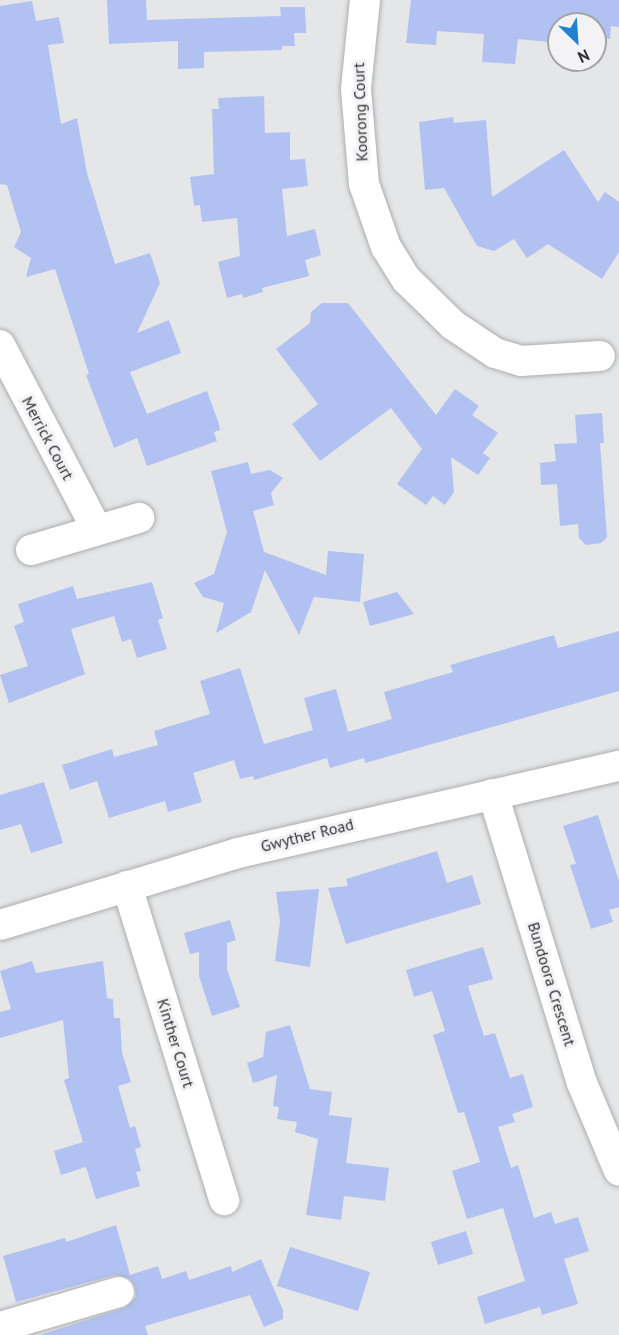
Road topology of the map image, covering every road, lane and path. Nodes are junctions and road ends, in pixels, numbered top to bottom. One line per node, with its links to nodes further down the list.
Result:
1 (365, 0): 3 (street, Koorong Court)
2 (0, 345): 5 (street, Merrick Court)
3 (600, 356)
4 (139, 518): 5 (street)
5 (97, 530): 6 (street)
6 (31, 550)
7 (619, 766): 8 (street, Gwyther Road)
8 (493, 794): 9 (street, Gwyther Road); 11 (street, Bundoora Crescent)
9 (127, 886): 10 (street, Gwyther Road); 12 (street, Kinther Court)
10 (0, 925)
11 (619, 1171)
12 (224, 1200)
13 (119, 1292): 14 (street)
14 (0, 1327)

